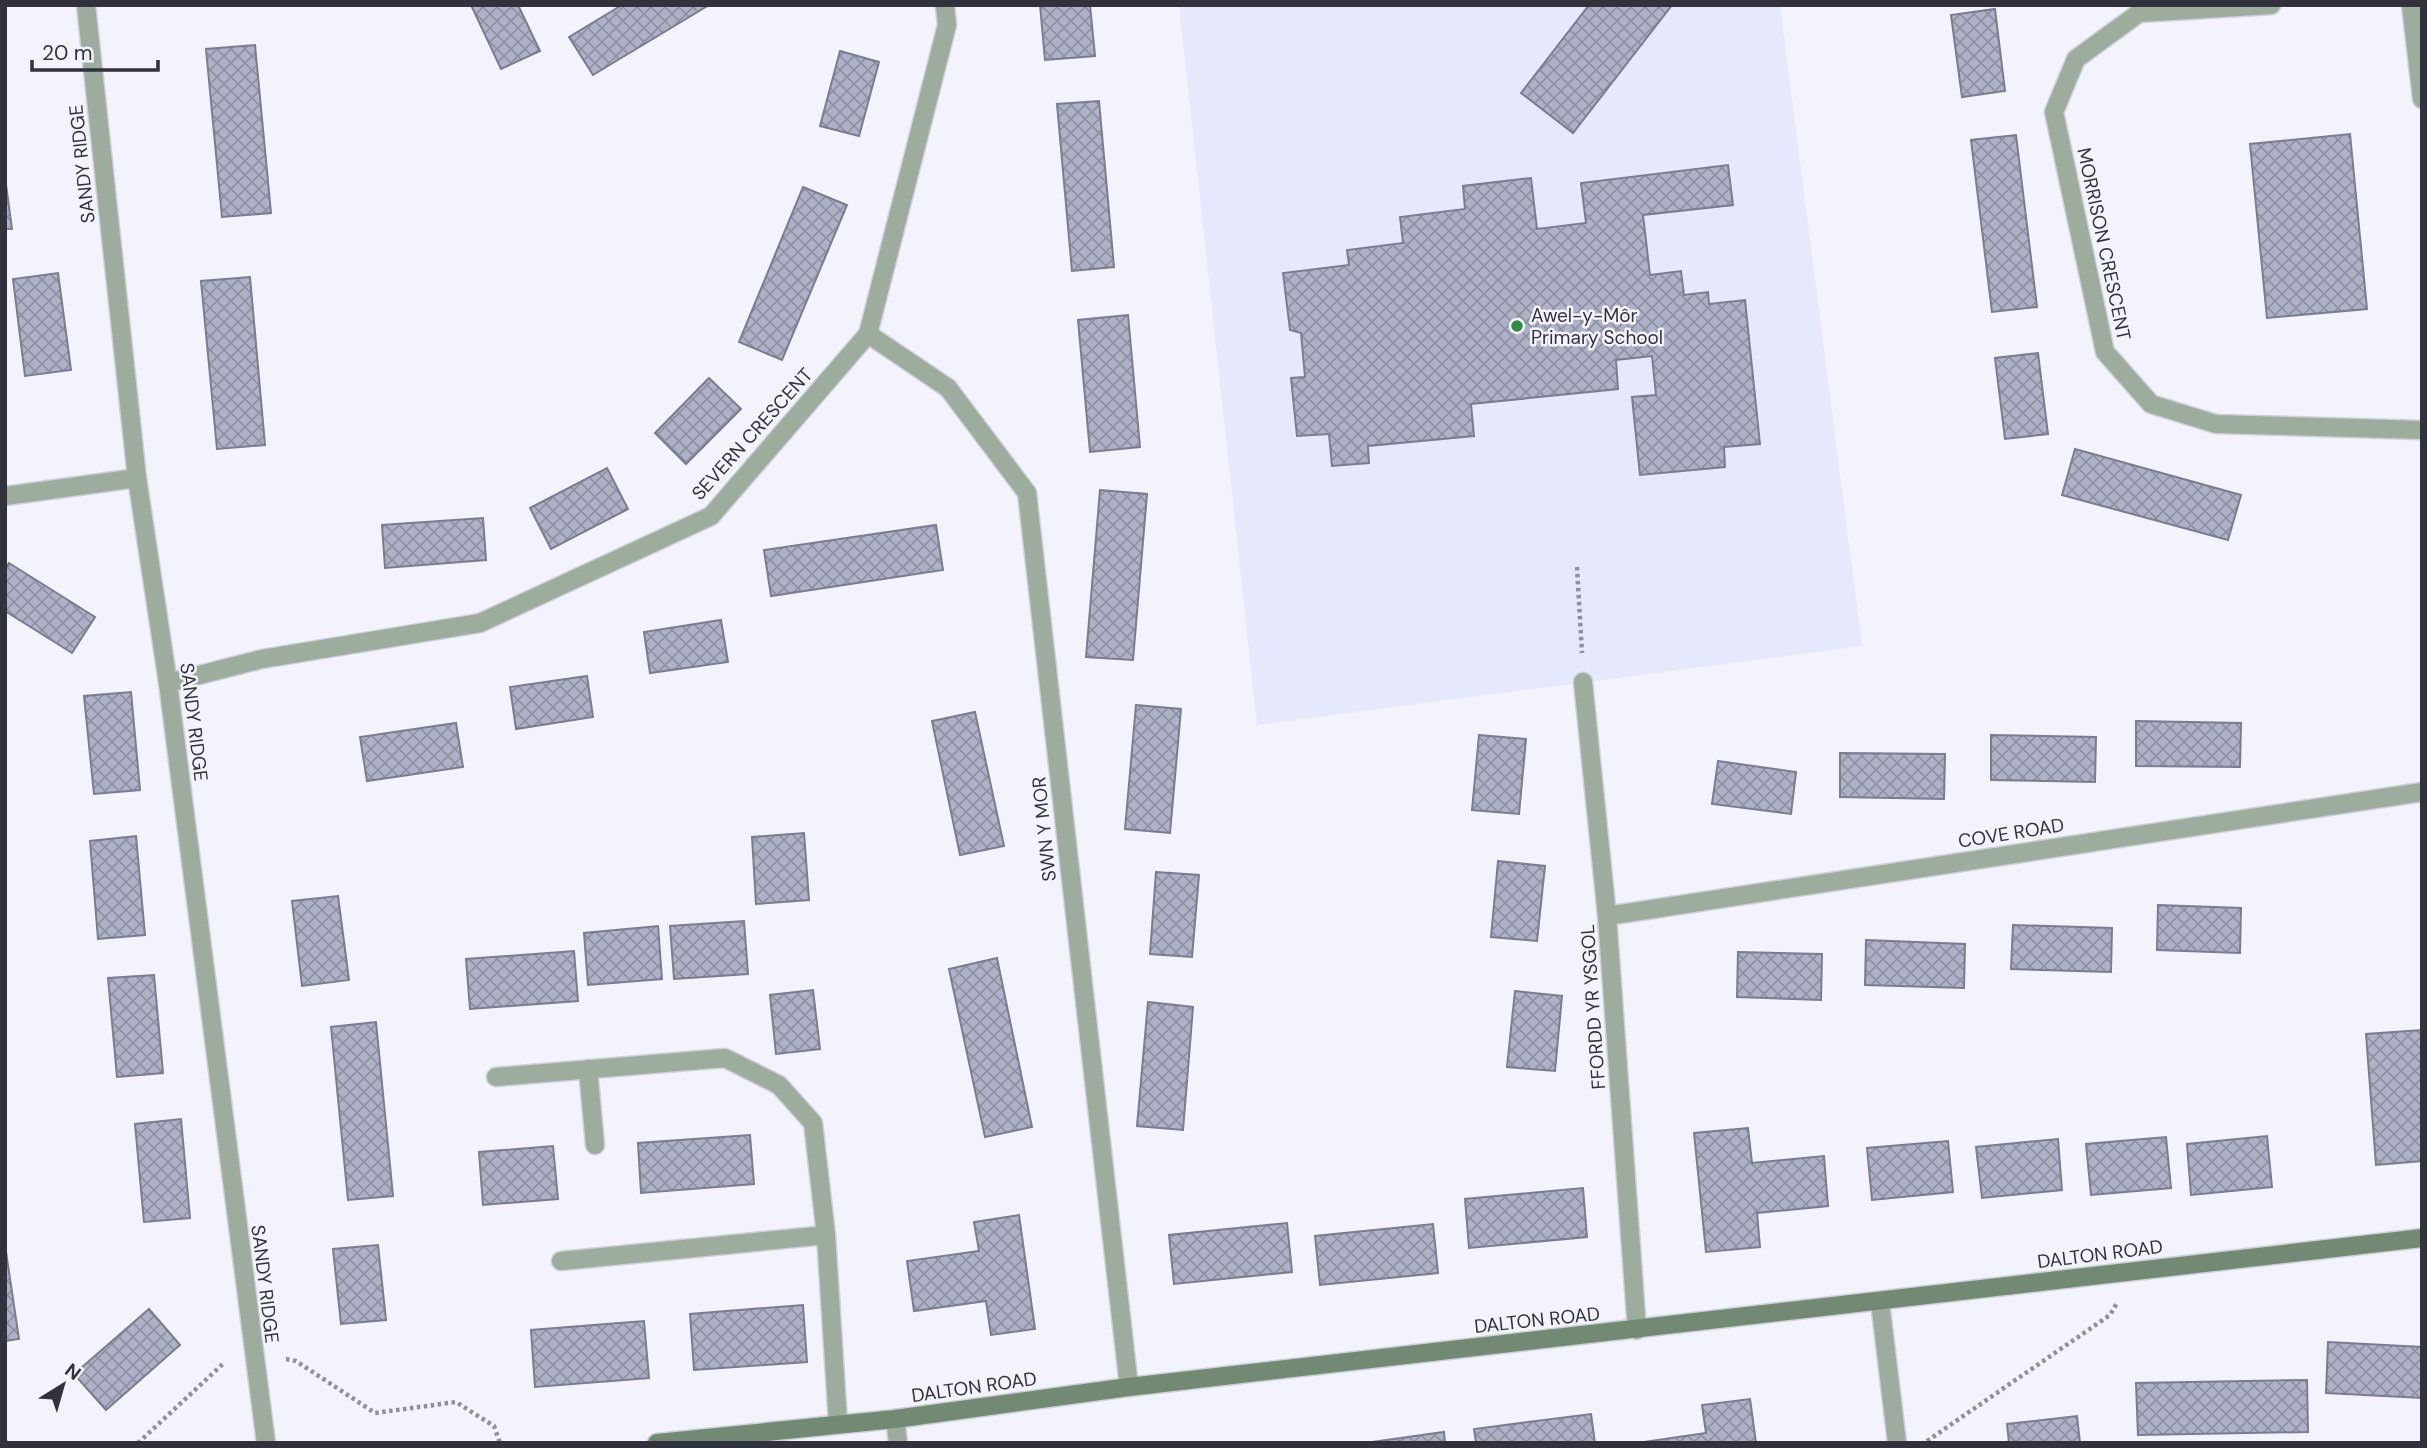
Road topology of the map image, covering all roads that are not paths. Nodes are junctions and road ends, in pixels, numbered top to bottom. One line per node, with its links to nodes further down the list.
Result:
1 (86, 5): 8 (street, SANDY RIDGE)
2 (945, 5): 6 (street, SEVERN CRESCENT)
3 (2271, 5): 7 (street, MORRISON CRESCENT)
4 (2411, 5): 5 (street)
5 (2422, 99)
6 (869, 334): 10 (street, SEVERN CRESCENT); 22 (street, SWN Y MOR)
7 (2422, 430)
8 (137, 478): 9 (street); 10 (street, SANDY RIDGE)
9 (5, 496)
10 (168, 682): 25 (street, SANDY RIDGE)
11 (1583, 682): 13 (street, FFORDD YR YSGOL)
12 (2422, 792): 13 (street, COVE ROAD)
13 (1607, 916): 21 (street, FFORDD YR YSGOL)
14 (588, 1069): 15 (street); 16 (street); 17 (street)
15 (496, 1077)
16 (595, 1145)
17 (826, 1235): 19 (street); 24 (street)
18 (2422, 1238): 20 (street, DALTON ROAD)
19 (561, 1261)
20 (1880, 1301): 21 (street, DALTON ROAD); 28 (street)
21 (1636, 1330): 22 (street, DALTON ROAD)
22 (1129, 1387): 23 (street, DALTON ROAD)
23 (895, 1419): 24 (street, DALTON ROAD); 27 (street)
24 (838, 1423): 26 (street, DALTON ROAD)
25 (265, 1443)
26 (657, 1443)
27 (898, 1443)
28 (1897, 1443)

